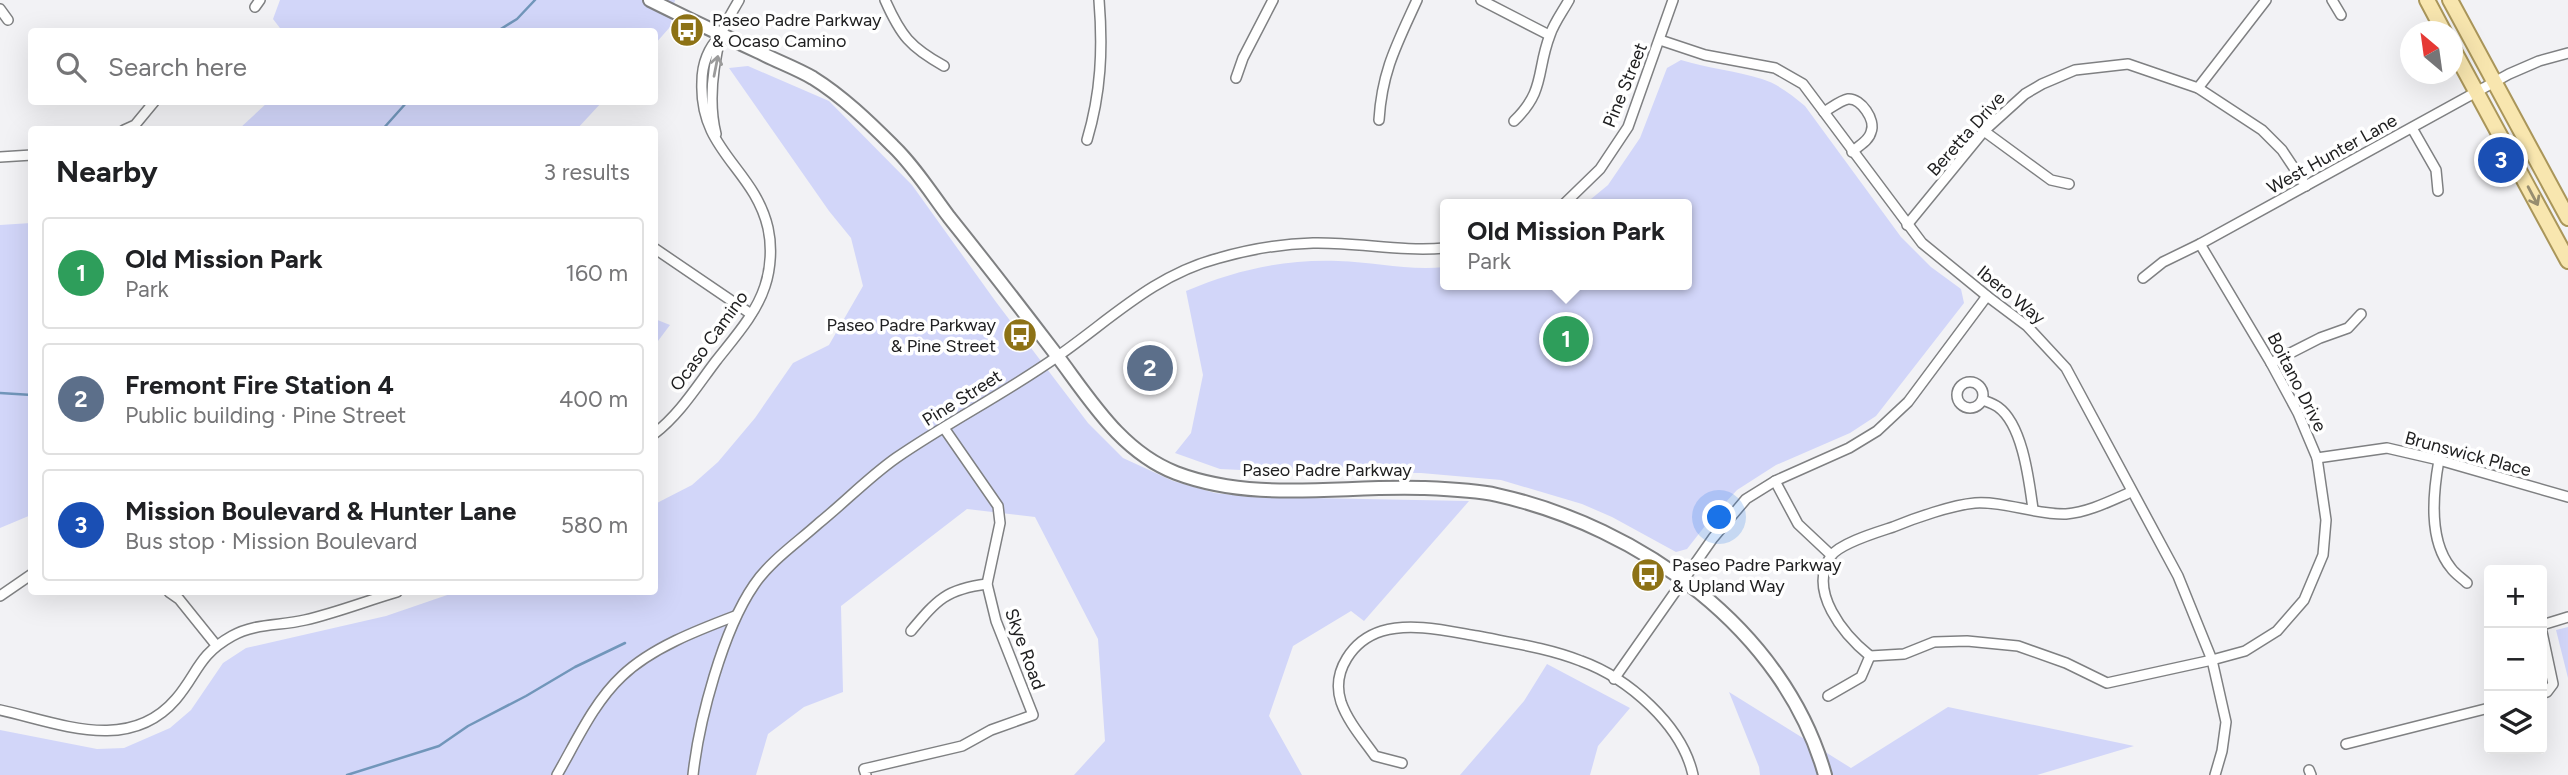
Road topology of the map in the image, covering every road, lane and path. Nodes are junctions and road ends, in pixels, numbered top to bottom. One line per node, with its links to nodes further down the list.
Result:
1 (650, 0): 18 (main road, Paseo Padre Parkway)
2 (738, 0): 18 (street, Ocaso Camino)
3 (885, 0): 22 (street)
4 (1099, 0): 35 (street)
5 (1273, 0): 24 (street)
6 (1417, 0): 30 (street)
7 (1481, 0): 19 (street)
8 (1569, 0): 19 (street)
9 (1673, 0): 20 (street, Pine Street)
10 (2266, 0): 26 (street)
11 (2332, 0): 15 (street)
12 (2427, 0): 17 (main road)
13 (2449, 0): 25 (main road)
14 (0, 9): 16 (street)
15 (2341, 15)
16 (8, 20)
17 (2438, 21)
18 (722, 35): 51 (street, Ocaso Camino); 53 (main road, Paseo Padre Parkway)
19 (1549, 35): 31 (street)
20 (1660, 40): 29 (street, Ibero Way); 42 (street, Pine Street)
21 (2568, 53): 25 (street, West Hunter Lane)
22 (944, 66)
23 (2463, 66): 27 (main road)
24 (1236, 78)
25 (2494, 83): 27 (street, West Hunter Lane); 43 (main road)
26 (2198, 88): 34 (street, Beretta Drive); 40 (street, Beretta Drive)
27 (2478, 93): 33 (street, West Hunter Lane); 48 (main road, one-way to 48)
28 (152, 105): 32 (street)
29 (1824, 112): 36 (street, Ibero Way); 36 (street)
30 (1379, 120)
31 (1514, 121)
32 (133, 126)
33 (2412, 128): 40 (street, West Hunter Lane); 41 (street)
34 (1984, 131): 39 (street); 44 (street, Beretta Drive)
35 (1087, 140)
36 (1852, 152): 44 (street, Ibero Way)
37 (28, 155): 38 (street)
38 (0, 158)
39 (2069, 184)
40 (2306, 186): 45 (street, West Hunter Lane)
41 (2438, 191)
42 (1569, 199)
43 (2568, 218)
44 (1907, 225): 50 (street, Ibero Way)
45 (2200, 244): 49 (street, West Hunter Lane); 54 (street, Boitano Drive)
46 (1440, 249): 53 (street, Pine Street)
47 (658, 251): 51 (street)
48 (2568, 261)
49 (2143, 278)
50 (1987, 296): 60 (street); 61 (street, Ibero Way)
51 (751, 314): 57 (street, Ocaso Camino)
52 (2361, 314): 54 (street)
53 (1058, 356): 56 (street, Pine Street); 66 (main road, Paseo Padre Parkway)
54 (2272, 363): 58 (street, Boitano Drive)
55 (1983, 400): 63 (street)
56 (944, 428): 68 (street, Skye Road); 72 (street, Pine Street)
57 (658, 431)
58 (2317, 458): 59 (street, Brunswick Place); 79 (street, Boitano Drive)
59 (2439, 460): 62 (street, Brunswick Place); 67 (street)
60 (1775, 481): 64 (street); 66 (street)
61 (2131, 492): 63 (street); 79 (street, Ibero Way)
62 (2568, 497)
63 (2034, 509): 64 (street)
64 (1831, 555): 77 (street)
65 (28, 577): 71 (street)
66 (1685, 579): 80 (street); 91 (main road, Paseo Padre Parkway)
67 (2467, 583)
68 (987, 584): 75 (street); 89 (street, Skye Road)
69 (173, 595): 76 (street)
70 (387, 595): 76 (street)
71 (0, 596)
72 (735, 616): 87 (street); 88 (street, Pine Street)
73 (2568, 617): 74 (street)
74 (2547, 623)
75 (911, 631)
76 (216, 645): 84 (street)
77 (1870, 656): 79 (street, Boitano Drive); 82 (street)
78 (2547, 656): 81 (street)
79 (2212, 660): 92 (street, Ibero Way)
80 (1614, 679): 86 (street); 90 (street)
81 (2547, 692)
82 (1828, 696)
83 (2484, 709): 85 (street)
84 (0, 710)
85 (2346, 744)
86 (1402, 763)
87 (557, 775)
88 (693, 775)
89 (866, 775)
90 (1693, 775)
91 (1825, 775)
92 (2215, 775)

